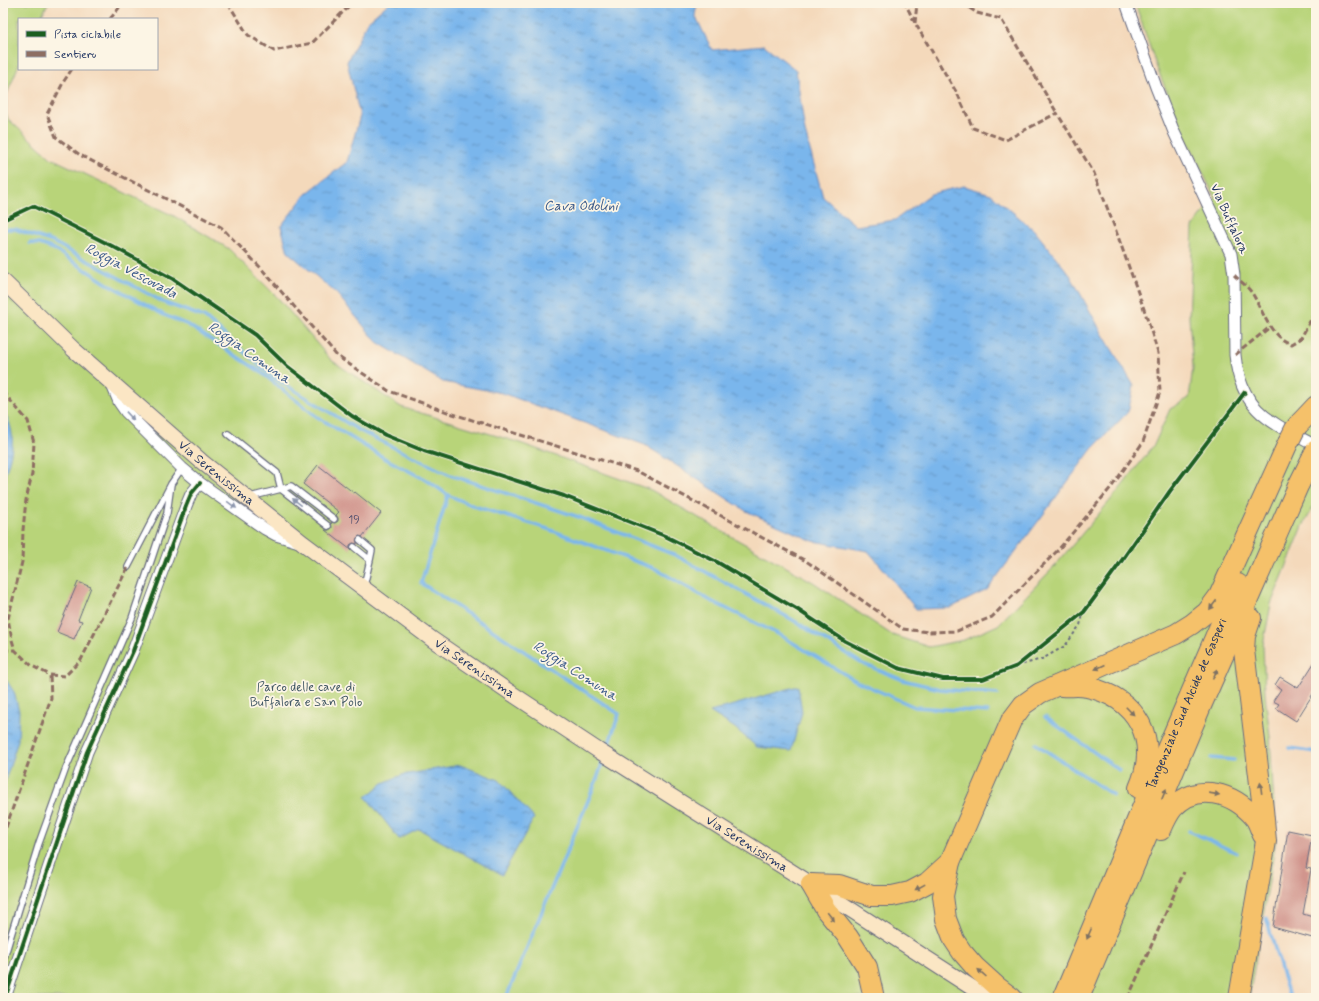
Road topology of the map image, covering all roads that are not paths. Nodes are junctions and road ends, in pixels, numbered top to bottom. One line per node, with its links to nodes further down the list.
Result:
1 (1126, 3): 7 (street, Via Buffalora)
2 (3, 281): 3 (main road, Via Serenissima)
3 (111, 382): 8 (street, one-way to 8); 13 (main road, Via Serenissima)
4 (1316, 406): 7 (highway)
5 (1316, 413): 7 (highway, Tangenziale Sud Alcide de Gasperi)
6 (228, 434): 12 (lane)
7 (1305, 443): 11 (highway, Tangenziale Sud Alcide de Gasperi); 22 (highway, one-way to 22); 26 (highway, Tangenziale Sud Alcide de Gasperi)
8 (182, 468): 9 (street); 10 (lane)
9 (200, 483): 17 (street, one-way to 17); 29 (street)
10 (171, 484): 20 (lane); 27 (lane)
11 (1298, 486): 23 (highway, one-way to 11); 28 (highway, Tangenziale Sud Alcide de Gasperi, one-way to 11)
12 (281, 489): 13 (lane); 14 (lane); 15 (lane, one-way to 12)
13 (248, 498): 17 (main road, Via Serenissima)
14 (334, 519)
15 (328, 526)
16 (360, 540): 19 (lane)
17 (303, 543): 21 (main road, Via Serenissima)
18 (354, 547): 19 (lane)
19 (370, 560): 21 (lane)
20 (128, 567)
21 (364, 588): 25 (main road, Via Serenissima)
22 (1056, 686): 24 (highway); 26 (highway, one-way to 26)
23 (1266, 841): 28 (highway, one-way to 23); 35 (highway)
24 (950, 862): 25 (highway, one-way to 25); 32 (highway, one-way to 24)
25 (811, 884): 30 (highway, one-way to 30); 31 (main road, Via Serenissima)
26 (1099, 910): 33 (highway, Tangenziale Sud Alcide de Gasperi, one-way to 33)
27 (3, 961)
28 (1089, 976): 34 (highway, Tangenziale Sud Alcide de Gasperi)
29 (5, 998)
30 (874, 998)
31 (988, 998)
32 (1012, 998)
33 (1063, 998)
34 (1079, 998)
35 (1239, 998)

